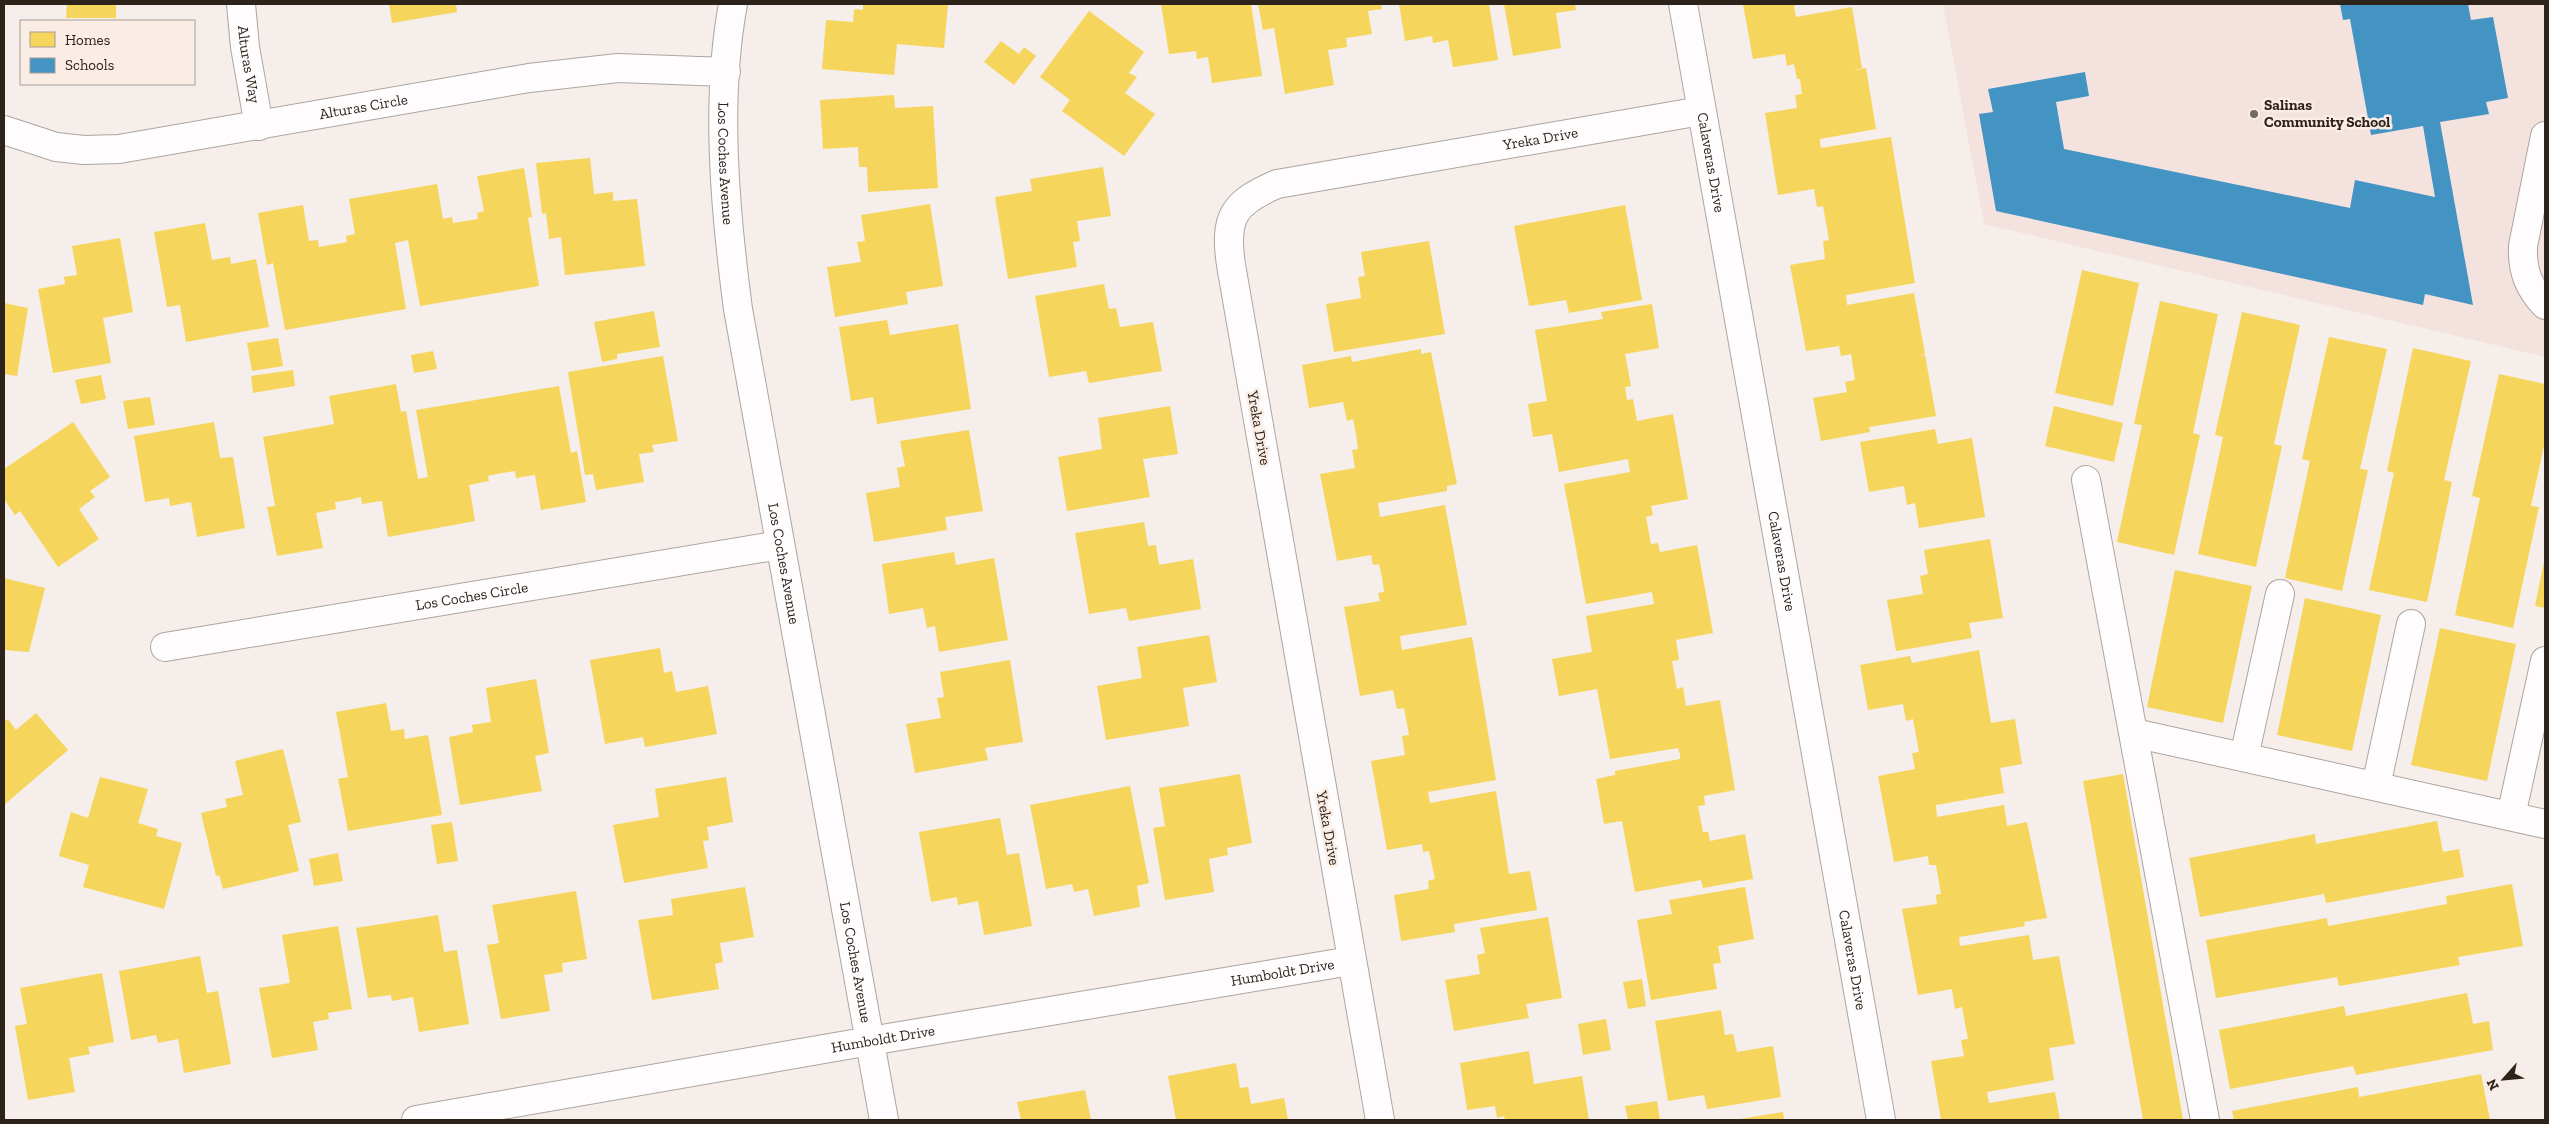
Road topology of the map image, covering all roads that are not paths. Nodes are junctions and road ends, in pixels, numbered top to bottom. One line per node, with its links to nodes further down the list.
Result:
1 (241, 4): 6 (street, Alturas Way)
2 (733, 4): 4 (street, Los Coches Avenue)
3 (1683, 4): 5 (street, Calaveras Drive)
4 (726, 72): 6 (street, Alturas Circle); 11 (street, Los Coches Avenue)
5 (1701, 111): 21 (street, Yreka Drive); 26 (street, Calaveras Drive)
6 (259, 126): 7 (street, Alturas Circle)
7 (4, 130)
8 (2545, 136): 9 (street)
9 (2545, 304)
10 (2086, 480): 16 (street)
11 (780, 545): 14 (street, Los Coches Circle); 22 (street, Los Coches Avenue)
12 (2280, 594): 17 (street)
13 (2411, 624): 18 (street)
14 (166, 647)
15 (2545, 661): 19 (street)
16 (2134, 733): 17 (street); 27 (street)
17 (2244, 757): 18 (street)
18 (2376, 786): 19 (street)
19 (2511, 816): 20 (street)
20 (2545, 824)
21 (1351, 961): 22 (street, Humboldt Drive); 25 (street, Yreka Drive)
22 (870, 1041): 23 (street, Humboldt Drive); 24 (street, Los Coches Avenue)
23 (416, 1120)
24 (884, 1120)
25 (1380, 1120)
26 (1881, 1120)
27 (2205, 1120)

